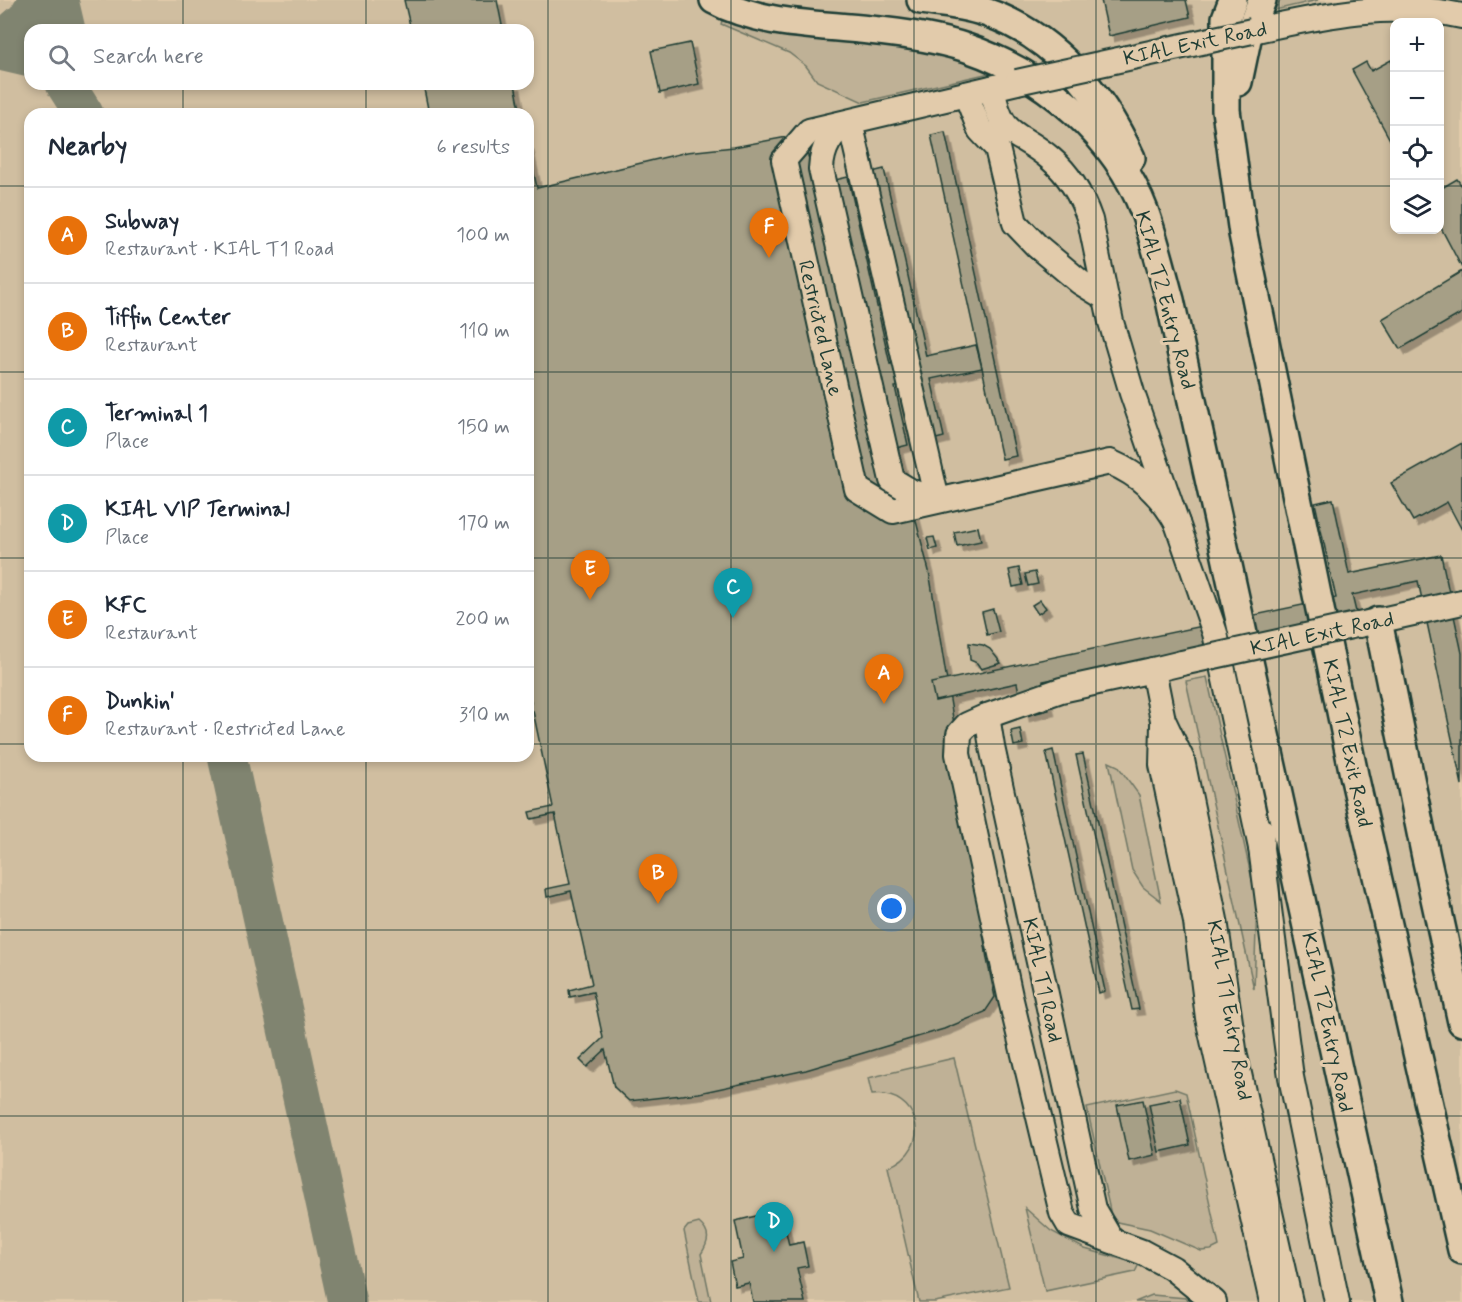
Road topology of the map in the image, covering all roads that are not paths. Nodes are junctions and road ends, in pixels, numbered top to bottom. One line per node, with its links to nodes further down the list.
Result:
1 (714, 0): 11 (main road, KIAL T2 Entry Road)
2 (921, 0): 11 (main road)
3 (1233, 0): 9 (main road, KIAL T2 Exit Road)
4 (1262, 0): 9 (main road, KIAL T2 Exit Road)
5 (1462, 16): 6 (main road, KIAL Exit Road, bridge)
6 (992, 88): 7 (main road, KIAL Exit Road); 10 (main road)
7 (966, 94): 8 (main road, KIAL Exit Road); 10 (main road)
8 (850, 122): 12 (main road); 12 (main road); 12 (main road, Restricted Lane)
9 (1243, 234): 24 (main road, KIAL T2 Exit Road)
10 (1106, 298): 13 (main road)
11 (1170, 300): 20 (main road, KIAL T2 Entry Road)
12 (937, 500): 13 (main road)
13 (1177, 523): 16 (main road)
14 (1462, 602): 15 (main road, KIAL Exit Road)
15 (1367, 623): 17 (main road, KIAL Exit Road, bridge); 22 (main road)
16 (1215, 633): 20 (main road, KIAL T2 Entry Road); 21 (main road)
17 (1153, 670): 18 (main road, KIAL T1 Entry Road); 19 (main road)
18 (1164, 720): 26 (main road, KIAL T1 Entry Road); 27 (main road, KIAL T1 Entry Road)
19 (977, 721): 23 (main road, KIAL T1 Road); 23 (main road, KIAL T1 Road)
20 (1268, 742): 21 (main road, KIAL T2 Entry Road); 29 (main road, KIAL T2 Entry Road)
21 (1261, 848): 28 (main road, KIAL T2 Entry Road)
22 (1462, 1022)
23 (1111, 1240): 25 (main road)
24 (1462, 1250)
25 (1214, 1302)
26 (1272, 1302)
27 (1290, 1302)
28 (1337, 1302)
29 (1389, 1302)

